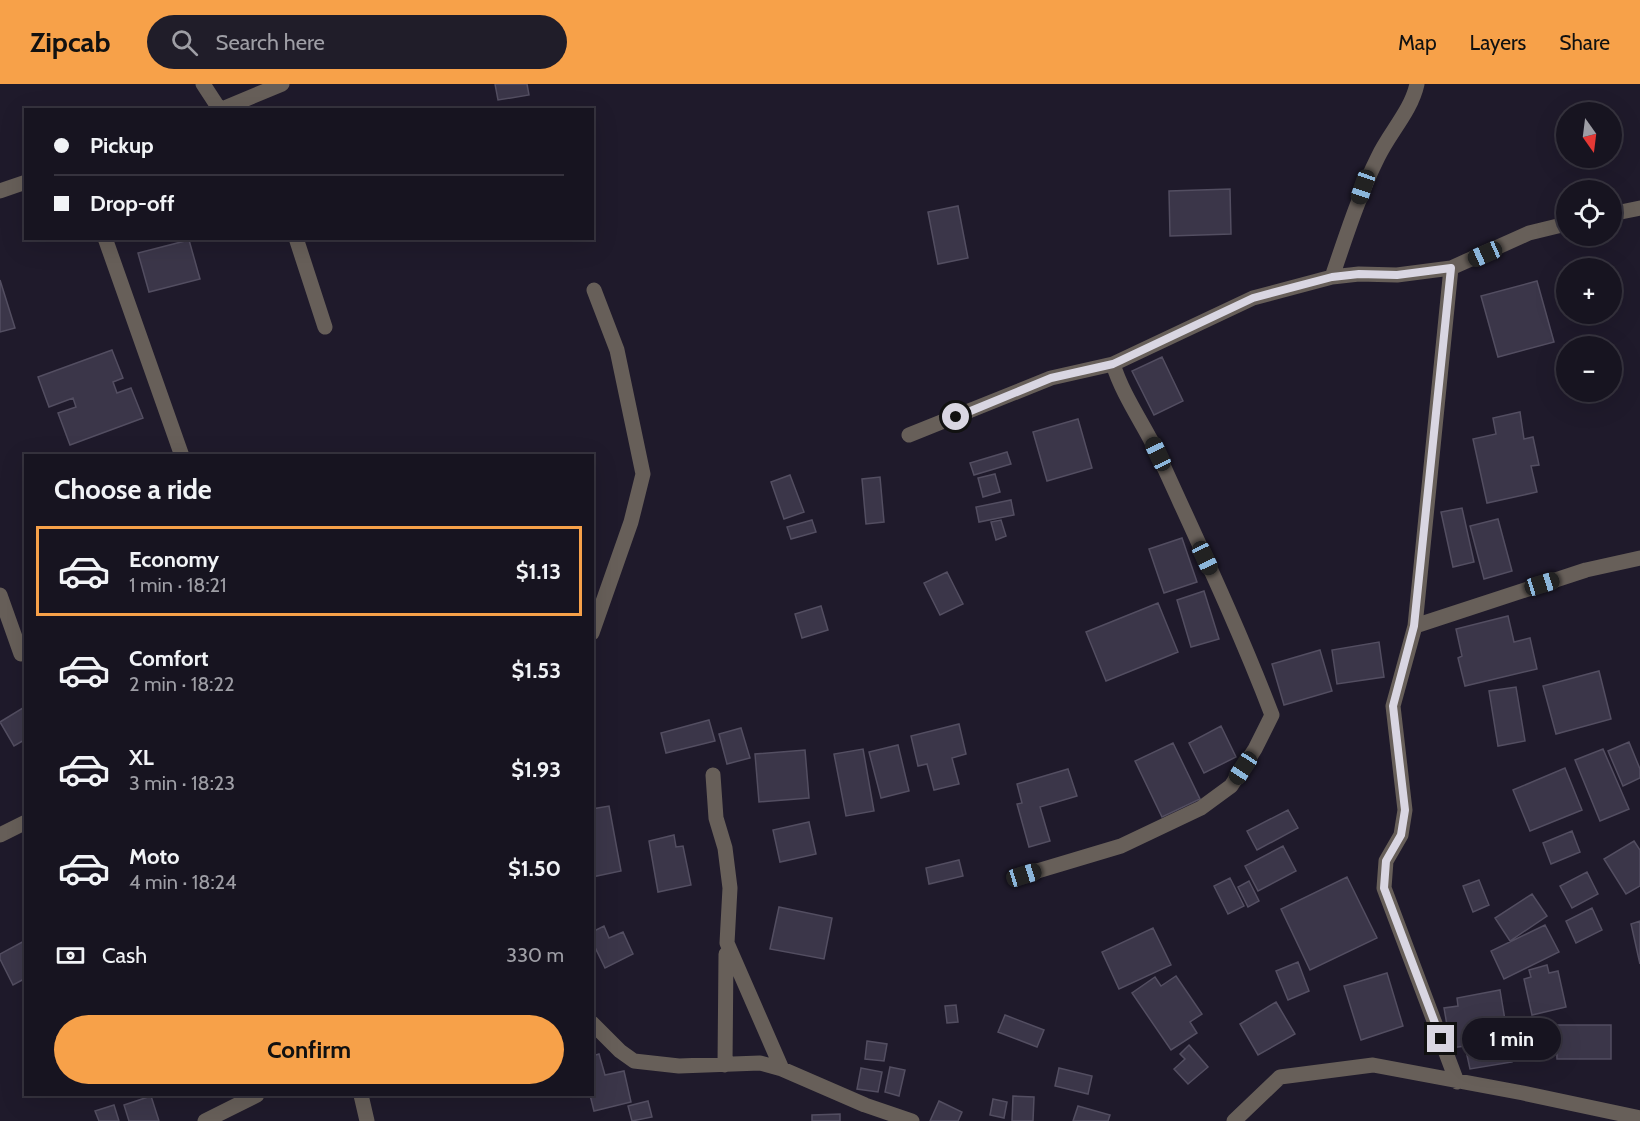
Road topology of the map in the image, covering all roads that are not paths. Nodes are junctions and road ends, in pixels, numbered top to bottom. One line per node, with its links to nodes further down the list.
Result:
1 (203, 84): 5 (street)
2 (282, 84): 4 (street)
3 (1417, 84): 15 (street)
4 (250, 104): 6 (street)
5 (219, 108)
6 (230, 108)
7 (24, 183): 8 (street)
8 (0, 191)
9 (1640, 208): 10 (street)
10 (1622, 212)
11 (1556, 226): 14 (street)
12 (106, 240): 20 (street)
13 (297, 240): 17 (street)
14 (1451, 268): 15 (street); 23 (street)
15 (1332, 277): 18 (street)
16 (594, 290): 24 (street)
17 (325, 327)
18 (1113, 364): 19 (street); 29 (street)
19 (909, 435)
20 (181, 454)
21 (1640, 558): 23 (street)
22 (0, 595): 25 (street)
23 (1414, 626): 34 (street)
24 (594, 627)
25 (21, 654)
26 (713, 775): 30 (street)
27 (24, 823): 28 (street)
28 (0, 835)
29 (1024, 875)
30 (727, 943): 32 (street); 33 (street)
31 (594, 1025): 32 (street)
32 (725, 1065): 33 (street)
33 (782, 1069): 41 (street)
34 (1457, 1082): 38 (street); 42 (street)
35 (256, 1096): 37 (street)
36 (361, 1096): 40 (street)
37 (235, 1115): 39 (street)
38 (1640, 1118)
39 (205, 1121)
40 (367, 1121)
41 (912, 1121)
42 (1234, 1121)

